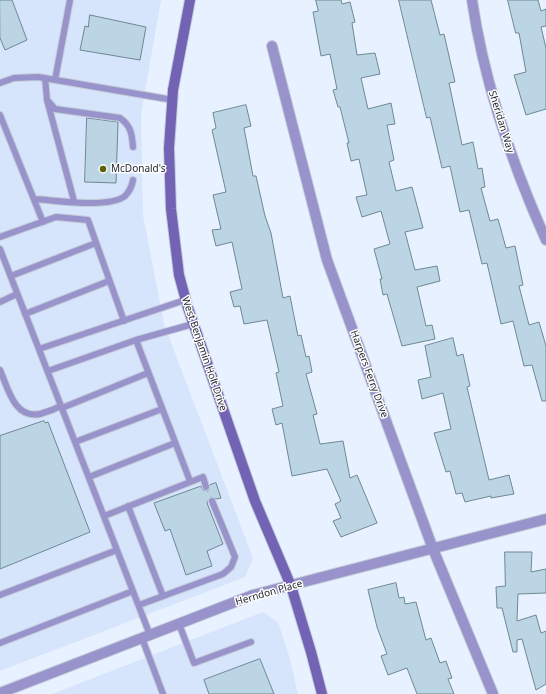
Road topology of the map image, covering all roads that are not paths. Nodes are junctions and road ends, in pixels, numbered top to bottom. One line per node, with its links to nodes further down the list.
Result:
1 (70, 0): 6 (lane)
2 (190, 0): 9 (main road, West Benjamin Holt Drive)
3 (472, 0): 17 (street, Sheridan Way)
4 (272, 46): 44 (street, Harpers Ferry Drive)
5 (45, 78): 6 (lane); 7 (lane); 8 (lane)
6 (55, 80): 9 (lane)
7 (0, 84)
8 (47, 100): 11 (lane); 14 (lane)
9 (173, 100): 23 (main road, West Benjamin Holt Drive)
10 (0, 115): 13 (lane)
11 (133, 147)
12 (134, 180): 14 (lane)
13 (34, 199): 14 (lane); 15 (lane)
14 (74, 201)
15 (43, 222): 16 (lane); 18 (lane)
16 (0, 237)
17 (546, 240)
18 (96, 244): 20 (lane); 21 (lane)
19 (0, 249): 20 (lane)
20 (11, 276): 22 (lane)
21 (109, 281): 25 (lane); 26 (lane)
22 (17, 294): 24 (lane); 25 (lane)
23 (186, 300): 26 (lane); 27 (main road, West Benjamin Holt Drive)
24 (0, 302)
25 (25, 314): 29 (lane)
26 (124, 321): 29 (lane)
27 (193, 324): 28 (lane); 46 (main road, West Benjamin Holt Drive)
28 (136, 340): 31 (lane); 32 (lane)
29 (39, 349): 31 (lane)
30 (0, 370): 33 (lane)
31 (48, 371): 33 (lane)
32 (148, 373): 33 (lane); 34 (lane)
33 (62, 407): 35 (lane)
34 (162, 409): 35 (lane); 36 (lane)
35 (75, 442): 37 (lane)
36 (175, 443): 37 (lane); 38 (lane)
37 (89, 478): 42 (lane)
38 (190, 481): 39 (lane); 41 (lane)
39 (206, 487)
40 (212, 501): 49 (lane)
41 (128, 506): 42 (lane); 49 (lane)
42 (104, 516): 45 (lane)
43 (546, 519): 44 (street, Herndon Place)
44 (433, 549): 46 (street, Herndon Place); 58 (street, Harpers Ferry Drive)
45 (117, 550): 47 (lane); 48 (lane)
46 (291, 586): 51 (street, Herndon Place); 57 (main road, West Benjamin Holt Drive)
47 (133, 591): 50 (lane); 54 (lane)
48 (0, 595)
49 (163, 596): 50 (lane)
50 (139, 605): 52 (lane)
51 (179, 624): 52 (street, Herndon Place); 53 (lane)
52 (146, 636): 55 (street, Herndon Place); 56 (lane)
53 (251, 642)
54 (0, 643)
55 (0, 693)
56 (164, 694)
57 (322, 694)
58 (493, 694)

